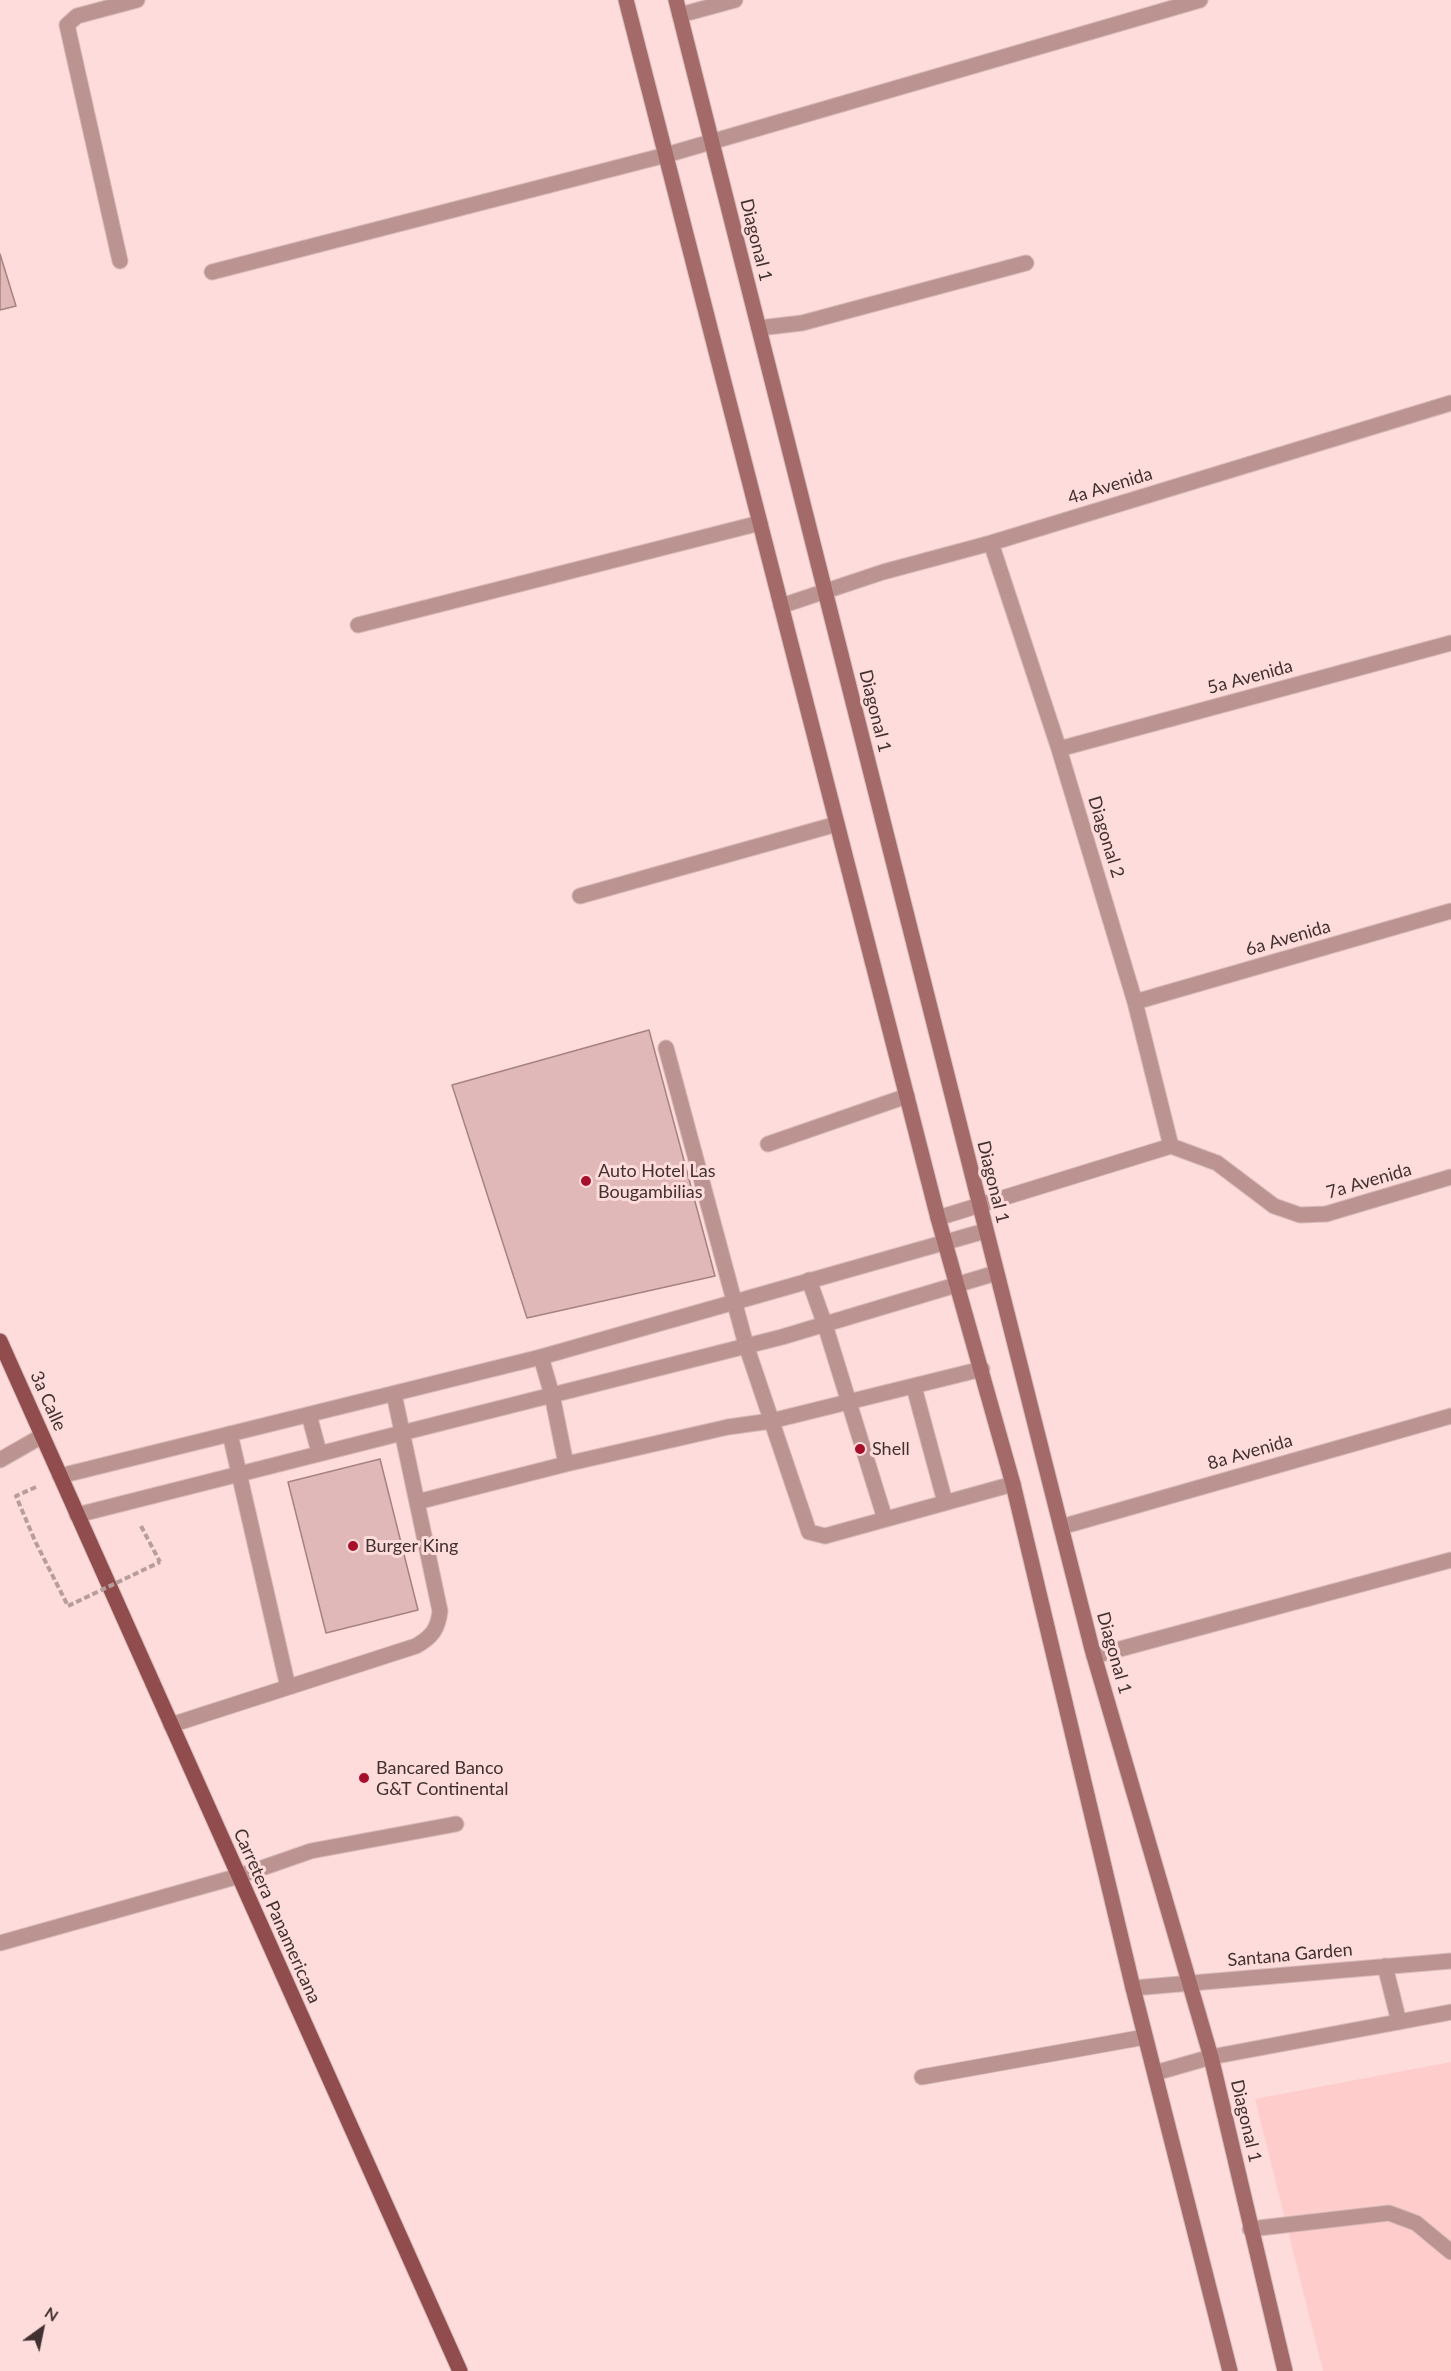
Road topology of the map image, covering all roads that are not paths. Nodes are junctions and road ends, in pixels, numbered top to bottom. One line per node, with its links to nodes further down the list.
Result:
1 (137, 0): 8 (street)
2 (626, 0): 7 (main road)
3 (735, 0): 5 (street)
4 (1200, 0): 6 (street)
5 (678, 8): 6 (main road, Diagonal 1)
6 (712, 142): 7 (street); 11 (main road, Diagonal 1)
7 (666, 155): 10 (street); 13 (main road)
8 (120, 261)
9 (1026, 263): 11 (street)
10 (212, 272)
11 (759, 328): 15 (main road, Diagonal 1)
12 (1451, 403): 14 (street, 4a Avenida)
13 (760, 523): 16 (main road); 17 (street)
14 (991, 543): 15 (street, 4a Avenida); 19 (street, Diagonal 2)
15 (826, 593): 16 (street, 4a Avenida); 29 (main road, Diagonal 1)
16 (781, 606): 20 (main road)
17 (358, 625)
18 (1451, 643): 19 (street, 5a Avenida)
19 (1059, 749): 23 (street, Diagonal 2)
20 (837, 824): 21 (street); 25 (main road)
21 (580, 896)
22 (1451, 911): 23 (street, 6a Avenida)
23 (1135, 1002): 27 (street, Diagonal 2)
24 (666, 1048): 36 (street)
25 (907, 1096): 26 (street); 30 (main road)
26 (768, 1144)
27 (1171, 1146): 28 (street, 7a Avenida); 29 (street)
28 (1451, 1177)
29 (979, 1206): 30 (street); 31 (main road, Diagonal 1)
30 (938, 1218): 32 (main road)
31 (985, 1231): 32 (street); 33 (main road, Diagonal 1)
32 (945, 1243): 34 (street); 35 (main road)
33 (996, 1273): 35 (street); 62 (main road, Diagonal 1)
34 (809, 1280): 36 (street); 37 (street)
35 (957, 1284): 37 (street); 41 (main road)
36 (735, 1301): 39 (street); 40 (street)
37 (825, 1325): 39 (street); 45 (street)
38 (0, 1341): 51 (main road, 3a Calle)
39 (746, 1345): 44 (street); 48 (street)
40 (541, 1357): 43 (street); 44 (street)
41 (982, 1369): 42 (street); 57 (main road)
42 (914, 1387): 45 (street); 59 (street)
43 (394, 1394): 46 (street); 49 (street)
44 (552, 1395): 49 (street); 54 (street)
45 (849, 1402): 48 (street); 61 (street)
46 (309, 1415): 50 (street); 52 (street)
47 (1451, 1416): 62 (street, 8a Avenida)
48 (771, 1421): 54 (street); 61 (street)
49 (402, 1432): 52 (street); 58 (street)
50 (230, 1434): 55 (street); 56 (street)
51 (42, 1436): 53 (street); 56 (main road, 3a Calle)
52 (319, 1452): 55 (street)
53 (0, 1460)
54 (567, 1464): 58 (street)
55 (239, 1473): 60 (street); 65 (street)
56 (60, 1476): 60 (main road, Carretera Panamericana)
57 (1013, 1484): 59 (street); 73 (main road)
58 (417, 1502): 65 (street)
59 (945, 1502): 61 (street)
60 (77, 1515): 66 (main road, Carretera Panamericana)
61 (885, 1519)
62 (1061, 1527): 64 (main road, Diagonal 1)
63 (1451, 1560): 64 (street)
64 (1094, 1656): 72 (main road, Diagonal 1)
65 (288, 1687): 66 (street)
66 (171, 1725): 68 (main road, Carretera Panamericana)
67 (456, 1824): 68 (street)
68 (238, 1876): 69 (street); 82 (main road, Carretera Panamericana)
69 (0, 1943)
70 (1451, 1961): 71 (street, Santana Garden)
71 (1385, 1966): 72 (street, Santana Garden); 75 (street)
72 (1189, 1983): 73 (street, Santana Garden); 77 (main road, Diagonal 1)
73 (1133, 1988): 76 (main road)
74 (1451, 2012): 75 (street)
75 (1399, 2022): 77 (street)
76 (1145, 2037): 78 (main road); 79 (street)
77 (1211, 2057): 78 (street); 80 (main road, Diagonal 1)
78 (1155, 2073): 83 (main road)
79 (922, 2077)
80 (1250, 2229): 81 (street); 84 (main road, Diagonal 1)
81 (1451, 2252)
82 (460, 2371)
83 (1230, 2371)
84 (1285, 2371)

